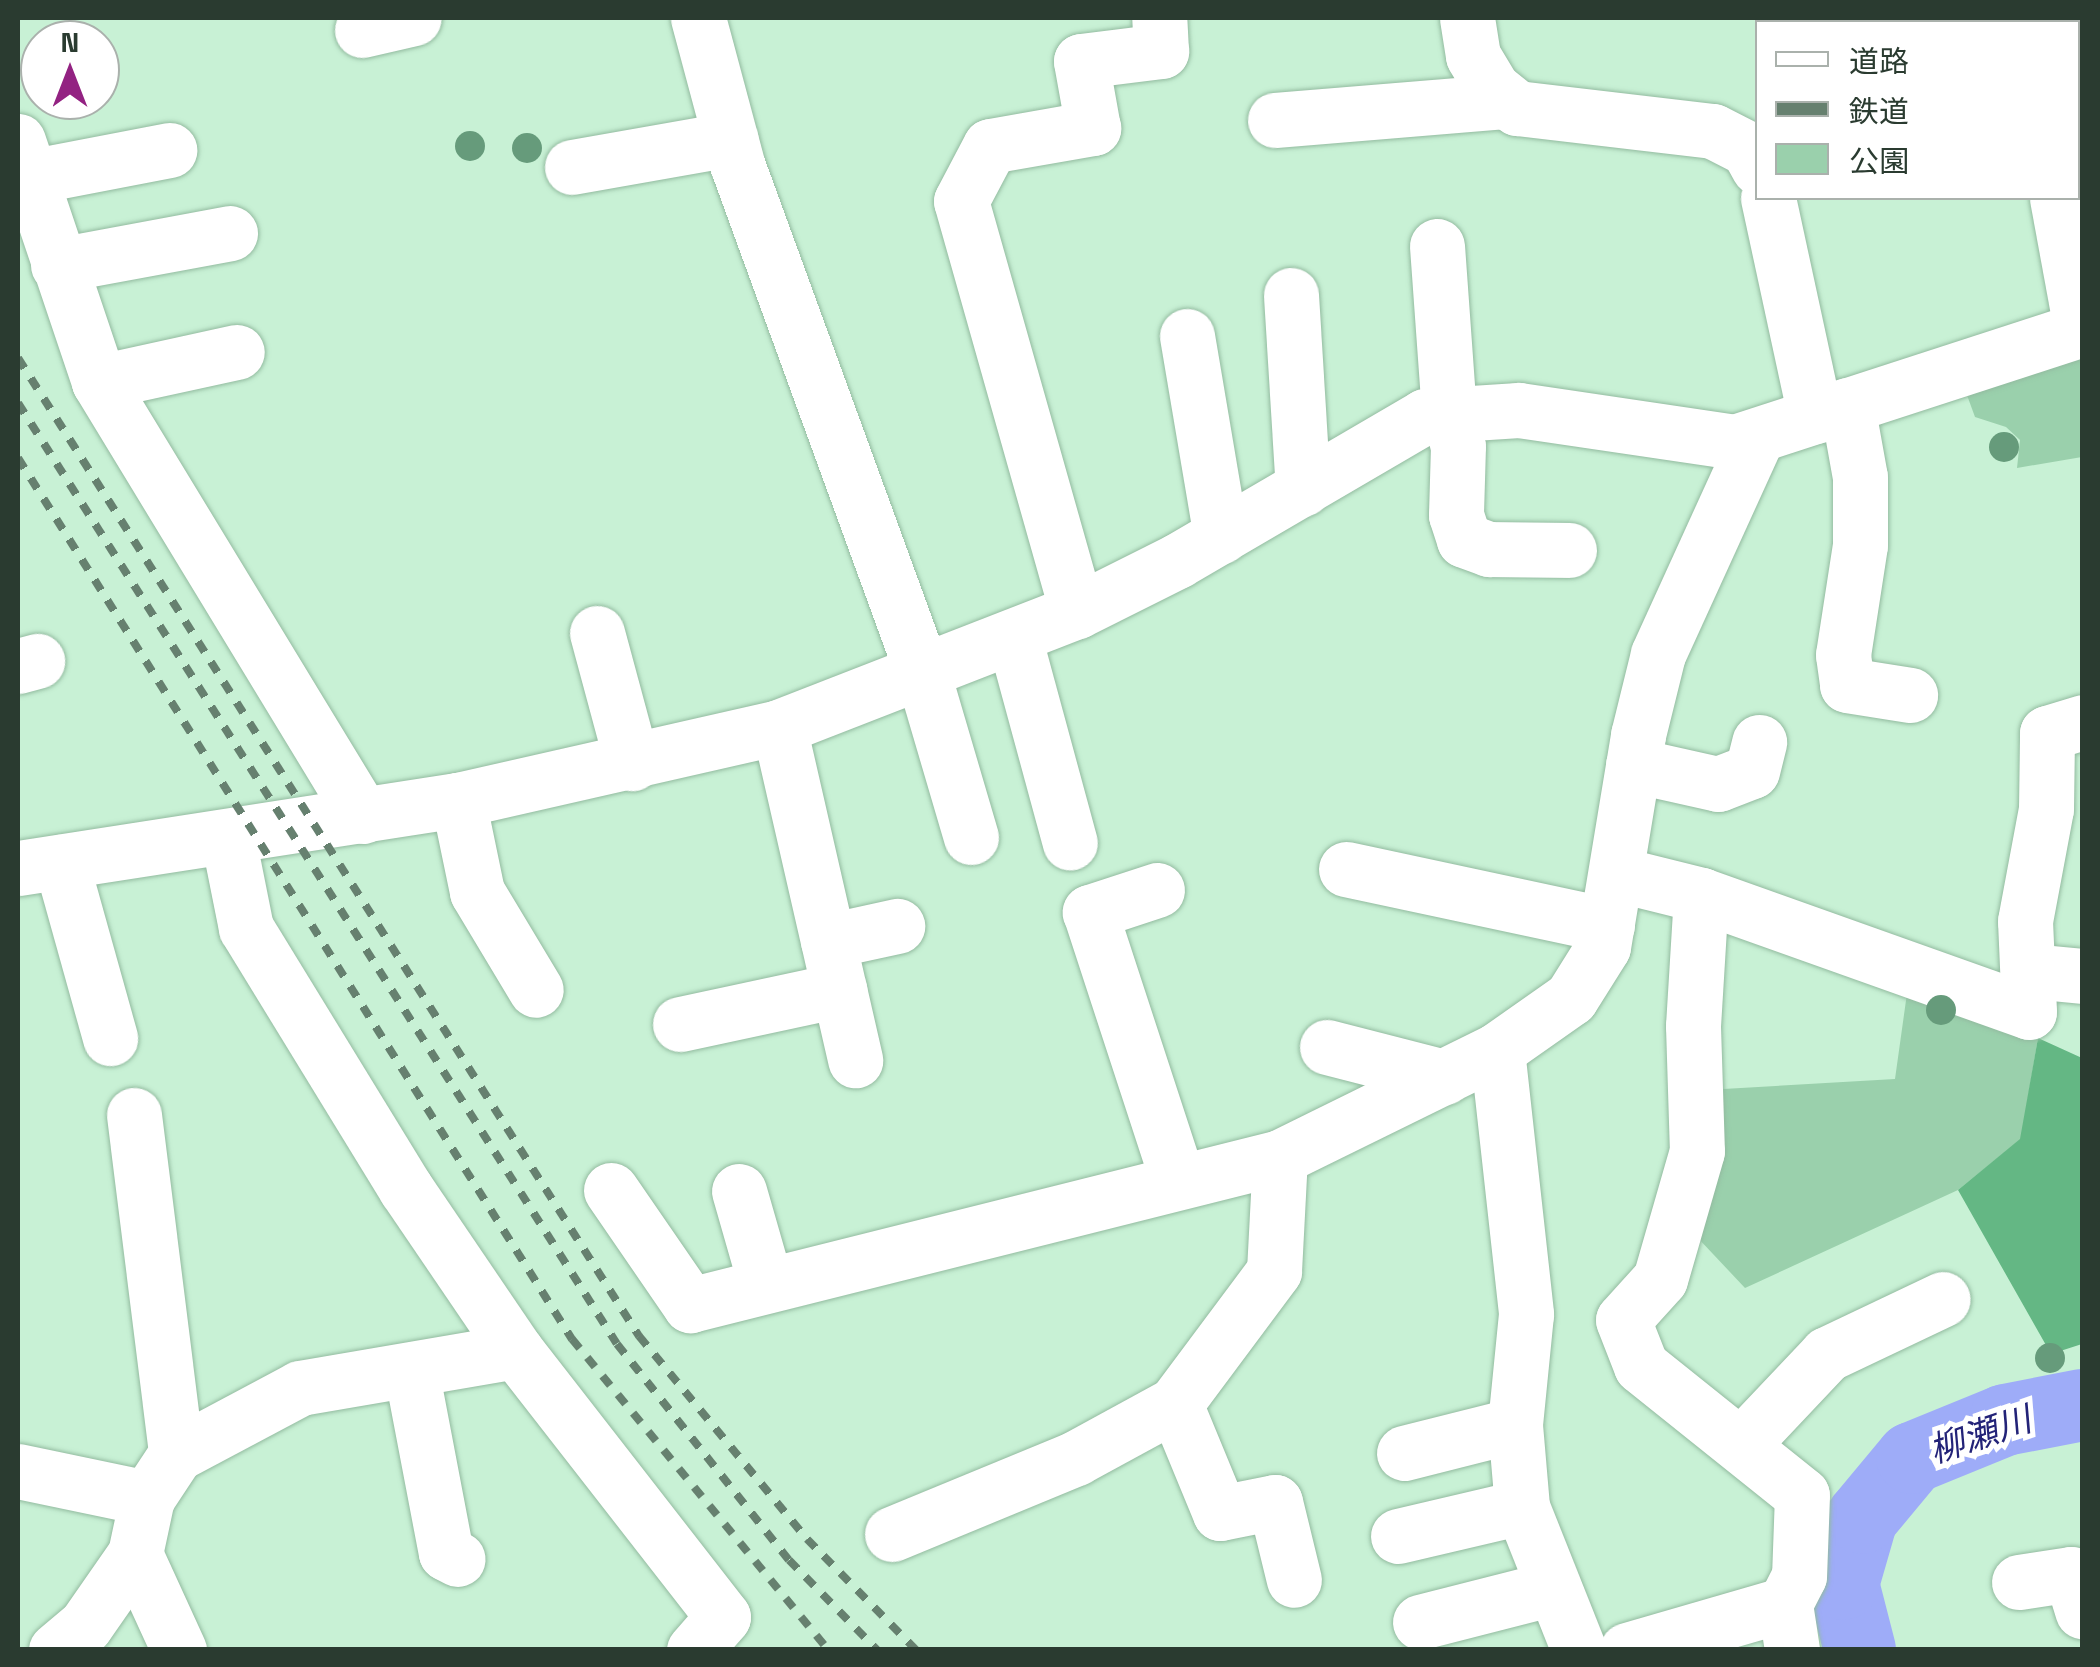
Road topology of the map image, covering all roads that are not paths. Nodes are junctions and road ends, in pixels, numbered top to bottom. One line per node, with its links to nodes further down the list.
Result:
1 (414, 18): 5 (street)
2 (698, 18): 8 (street)
3 (1159, 18): 29 (street)
4 (1467, 18): 6 (street)
5 (362, 30)
6 (1504, 101): 7 (street); 11 (street)
7 (1276, 120)
8 (730, 139): 12 (street); 32 (street)
9 (168, 150): 10 (street)
10 (23, 159): 17 (street)
11 (1755, 163)
12 (572, 167)
13 (1768, 200): 23 (street)
14 (2057, 200): 19 (street)
15 (230, 233): 17 (street)
16 (1438, 246): 24 (street)
17 (58, 265): 22 (street)
18 (1291, 295): 26 (street)
19 (2082, 329): 23 (street)
20 (1188, 336): 27 (street)
21 (236, 352): 22 (street)
22 (99, 382): 40 (street)
23 (1831, 411): 25 (street); 33 (street)
24 (1449, 413): 25 (street); 26 (street); 28 (street)
25 (1757, 437): 38 (street)
26 (1304, 489): 27 (street)
27 (1222, 536): 29 (street)
28 (1569, 550)
29 (1077, 611): 31 (street)
30 (597, 633): 37 (street)
31 (1014, 637): 32 (street); 43 (street)
32 (923, 674): 35 (street); 42 (street)
33 (1910, 695)
34 (2082, 722): 51 (street)
35 (779, 728): 37 (street); 50 (street)
36 (1759, 742): 38 (street)
37 (632, 763): 39 (street)
38 (1634, 765): 48 (street)
39 (458, 800): 40 (street); 52 (street)
40 (363, 816): 41 (street)
41 (228, 838): 44 (street); 66 (street)
42 (972, 838)
43 (1070, 844)
44 (39, 865): 54 (street)
45 (1346, 868): 48 (street)
46 (1156, 890): 61 (street)
47 (1701, 895): 48 (street); 51 (street); 70 (street)
48 (1612, 899): 56 (street)
49 (898, 926): 50 (street)
50 (834, 966): 53 (street); 57 (street)
51 (2057, 973)
52 (536, 990)
53 (680, 1024)
54 (110, 1038)
55 (1327, 1048): 58 (street)
56 (1497, 1050): 58 (street); 69 (street)
57 (855, 1060)
58 (1444, 1077): 60 (street)
59 (134, 1115): 73 (street)
60 (1280, 1158): 61 (street); 68 (street)
61 (1178, 1181): 64 (street)
62 (611, 1190): 64 (street)
63 (739, 1191): 64 (street)
64 (766, 1285)
65 (1943, 1299): 70 (street)
66 (516, 1351): 67 (street); 87 (street)
67 (411, 1370): 73 (street); 78 (street)
68 (1175, 1404): 75 (street); 79 (street)
69 (1514, 1425): 71 (street); 74 (street)
70 (1742, 1444): 84 (street)
71 (1404, 1453)
72 (18, 1472): 73 (street)
73 (162, 1476): 77 (street)
74 (1522, 1507): 76 (street); 81 (street)
75 (892, 1534)
76 (1398, 1536)
77 (134, 1554): 85 (street); 86 (street)
78 (458, 1559)
79 (1294, 1580)
80 (2019, 1582): 82 (street)
81 (1554, 1588): 83 (street); 88 (street)
82 (2082, 1611)
83 (1420, 1622)
84 (1788, 1627): 89 (street)
85 (56, 1650)
86 (178, 1650)
87 (694, 1650)
88 (1579, 1650)
89 (1627, 1650)

